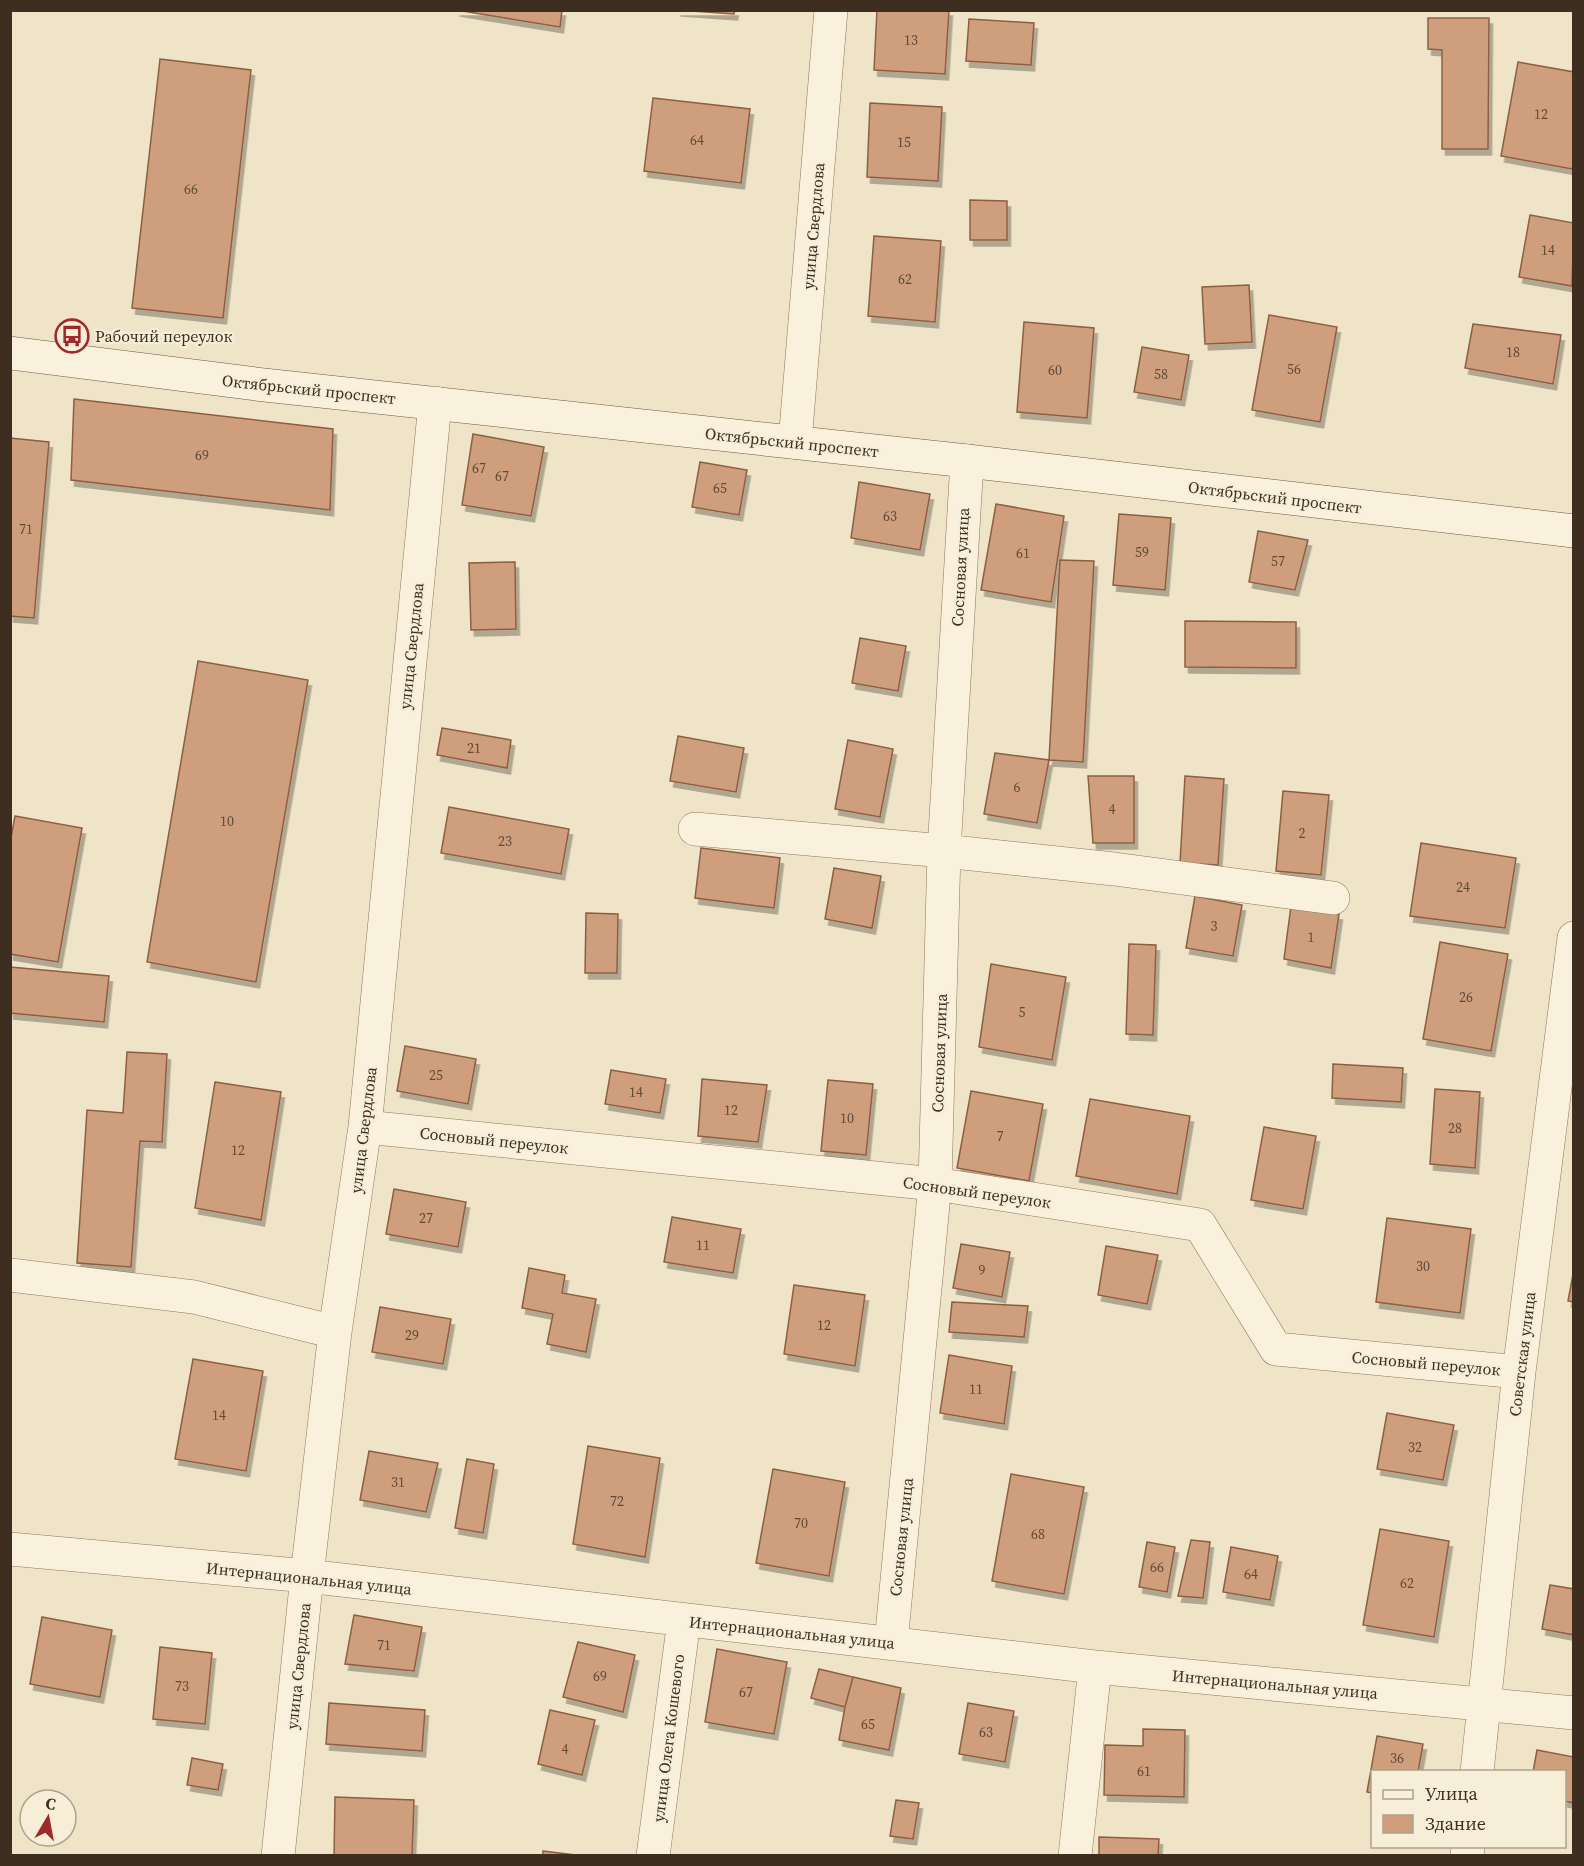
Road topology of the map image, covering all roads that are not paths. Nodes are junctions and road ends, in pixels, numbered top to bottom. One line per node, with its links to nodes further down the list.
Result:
1 (831, 10): 4 (street, улица Свердлова)
2 (10, 353): 3 (street, Октябрьский проспект)
3 (435, 403): 4 (street, Октябрьский проспект); 11 (street, улица Свердлова)
4 (795, 442): 5 (street, Октябрьский проспект)
5 (967, 461): 6 (street, Октябрьский проспект); 8 (street, Сосновая улица)
6 (1574, 531)
7 (695, 830): 8 (street)
8 (944, 851): 9 (street); 12 (street, Сосновая улица)
9 (1333, 898)
10 (1574, 938): 15 (street, Советская улица)
11 (365, 1126): 12 (street, Сосновый переулок); 14 (street, улица Свердлова)
12 (935, 1184): 15 (street, Сосновый переулок); 19 (street, Сосновая улица)
13 (10, 1275): 14 (street)
14 (335, 1332): 17 (street, улица Свердлова)
15 (1520, 1372): 21 (street, Советская улица)
16 (10, 1549): 17 (street, Интернациональная улица)
17 (307, 1576): 18 (street, Интернациональная улица); 24 (street, улица Свердлова)
18 (684, 1620): 19 (street, Интернациональная улица); 25 (street, улица Олега Кошевого)
19 (891, 1643): 20 (street, Интернациональная улица)
20 (1095, 1667): 21 (street, Интернациональная улица); 26 (street)
21 (1484, 1703): 22 (street, Интернациональная улица); 23 (street, Советская улица)
22 (1574, 1713)
23 (1477, 1770)
24 (278, 1856)
25 (653, 1856)
26 (1075, 1856)

